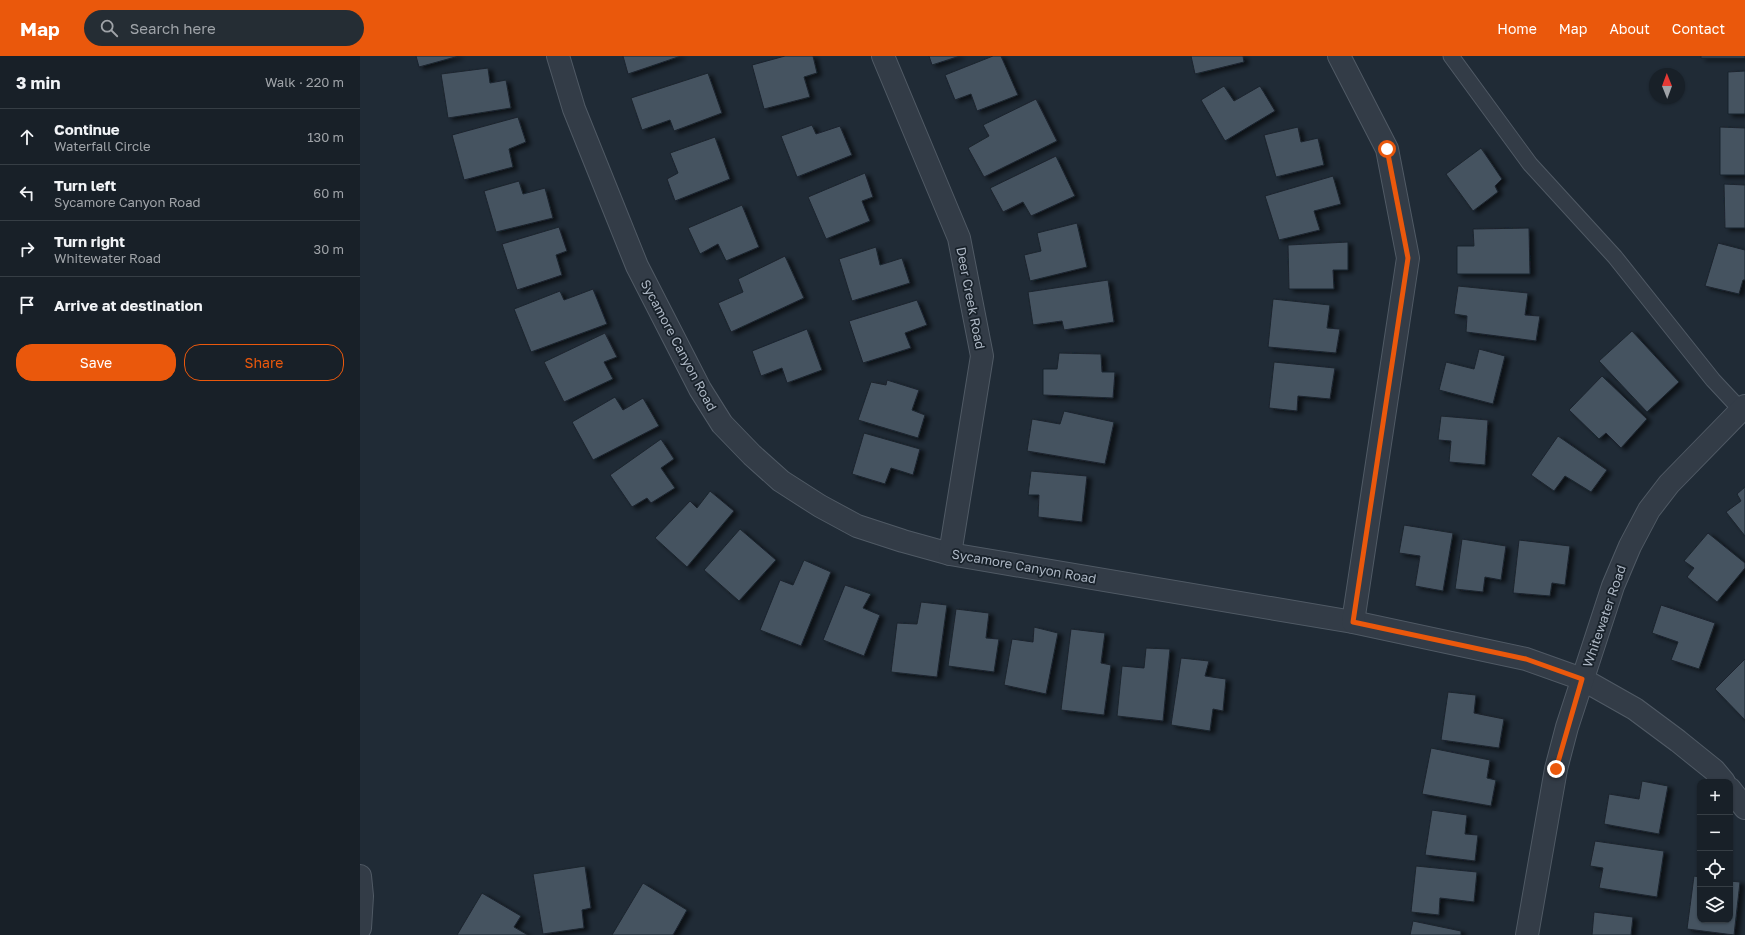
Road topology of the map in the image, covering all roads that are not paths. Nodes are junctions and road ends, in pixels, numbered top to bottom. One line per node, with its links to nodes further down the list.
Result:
1 (558, 56): 6 (street, Sycamore Canyon Road)
2 (883, 56): 6 (street, Deer Creek Road)
3 (1339, 56): 7 (street)
4 (1451, 56): 5 (lane)
5 (1743, 408): 8 (street, Whitewater Road)
6 (950, 554): 7 (street, Sycamore Canyon Road)
7 (1353, 622): 8 (street, Sycamore Canyon Road)
8 (1582, 679): 9 (street, Sycamore Canyon Road); 14 (street, Whitewater Road)
9 (1722, 779)
10 (1733, 793): 11 (street)
11 (1745, 808)
12 (360, 876): 13 (street)
13 (360, 928)
14 (1527, 935)

